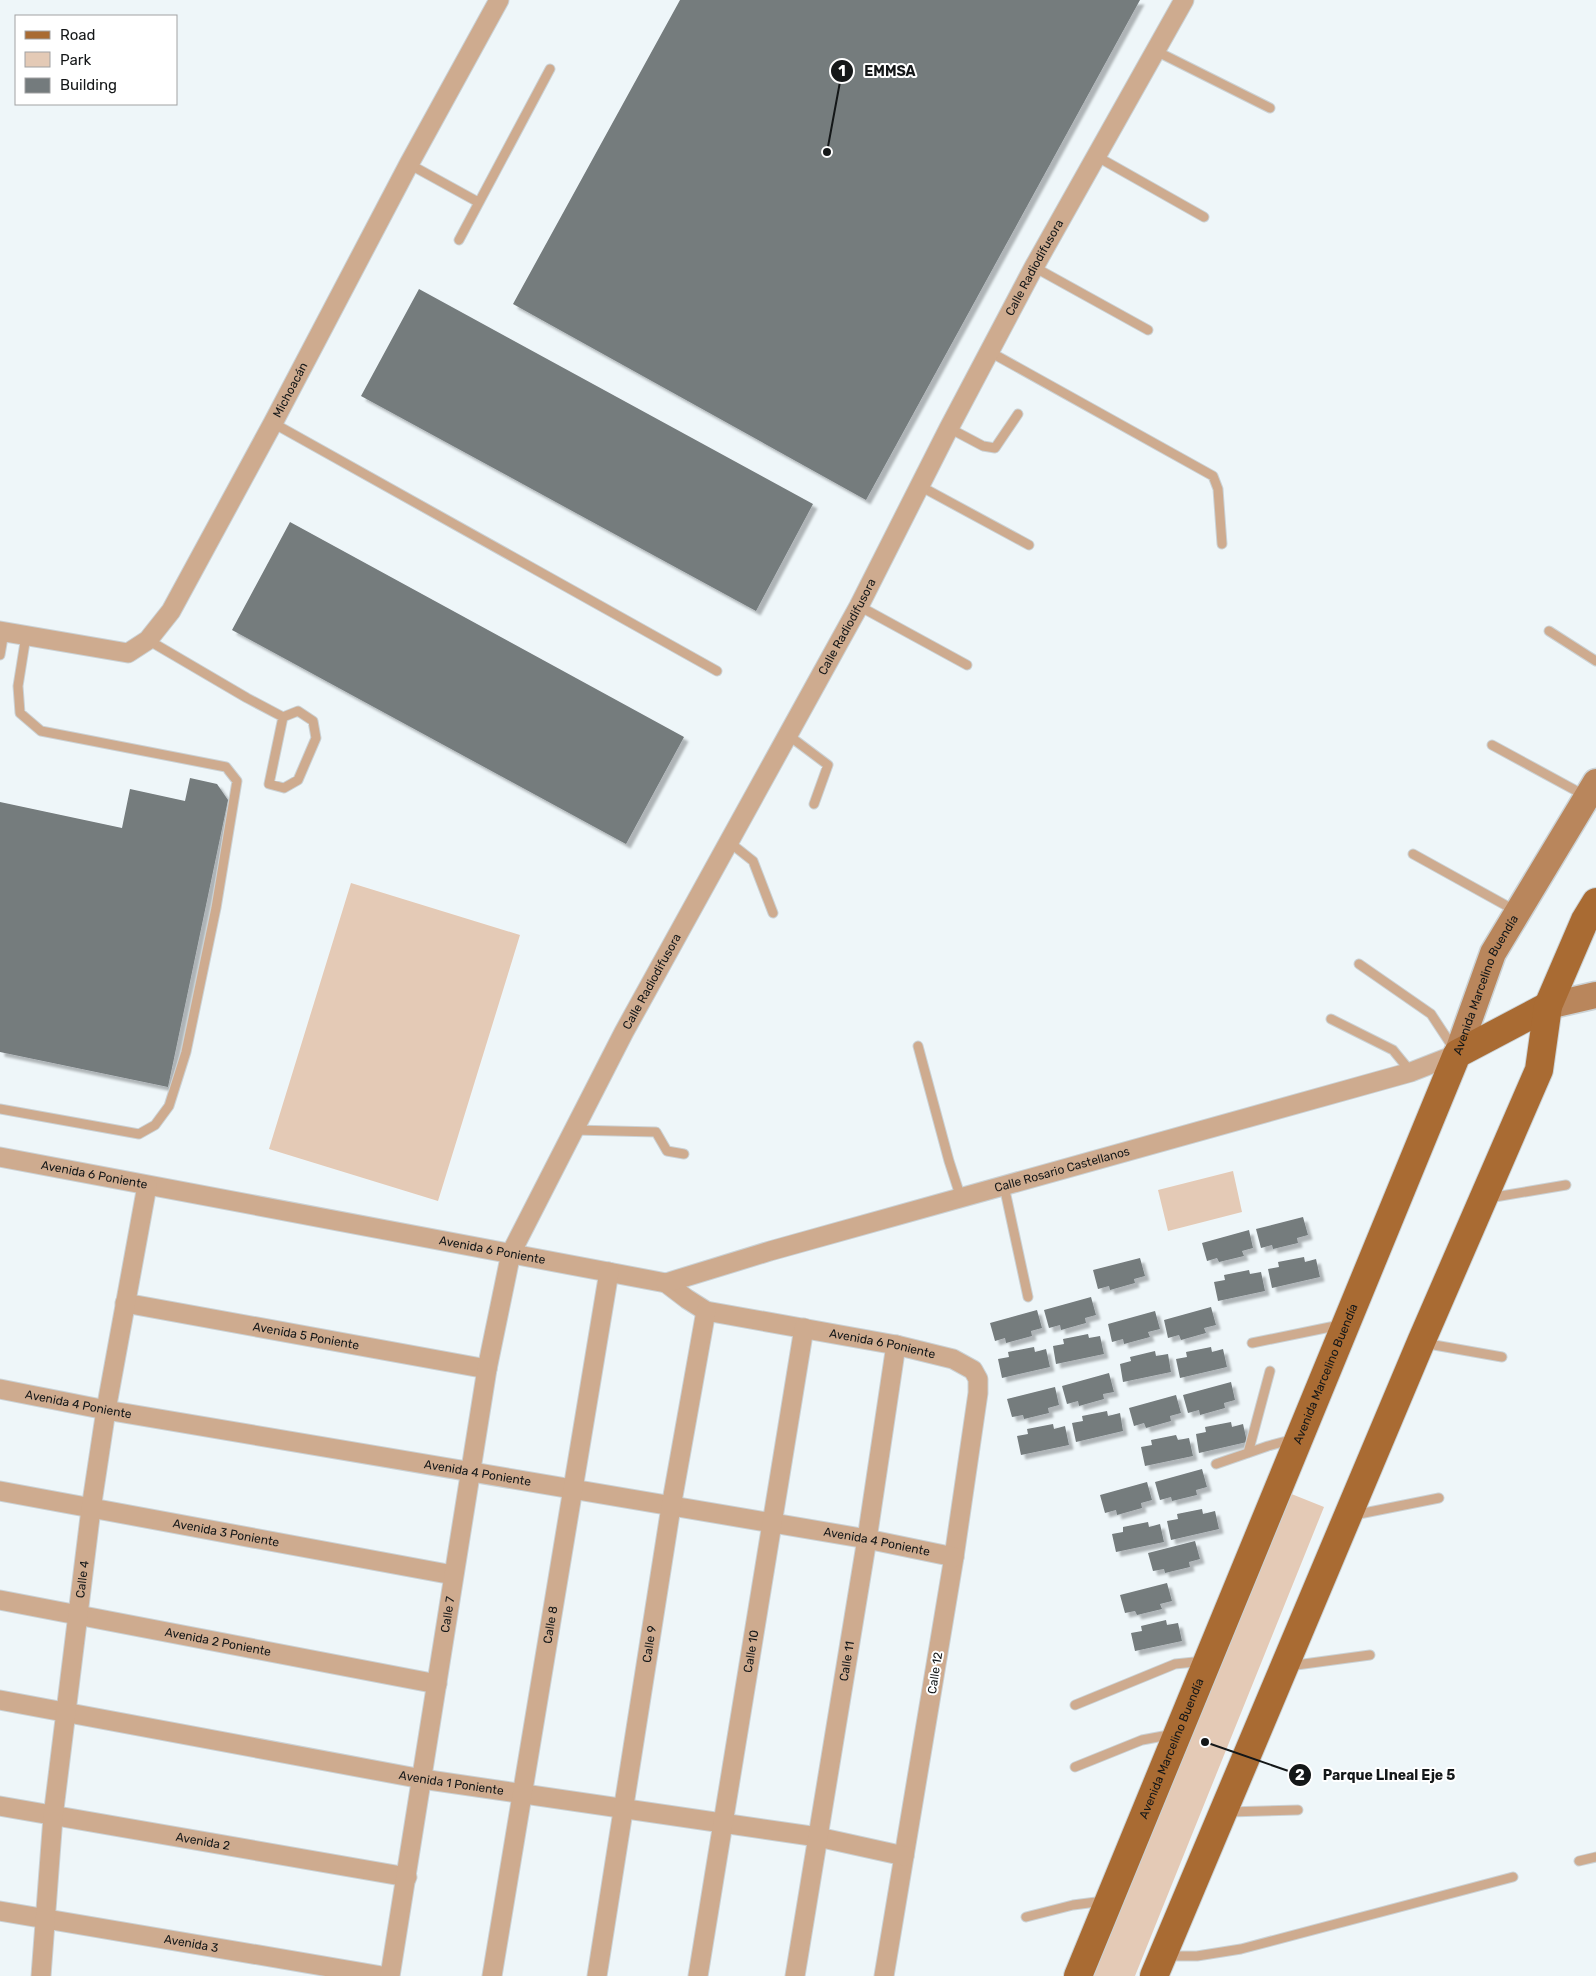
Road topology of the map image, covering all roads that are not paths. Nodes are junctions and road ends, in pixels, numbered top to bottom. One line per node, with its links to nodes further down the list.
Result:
1 (499, 0): 7 (street, Michoacán)
2 (1184, 0): 3 (street, Calle Radiodifusora)
3 (1156, 51): 5 (lane); 6 (street, Calle Radiodifusora)
4 (550, 69): 8 (lane)
5 (1270, 108)
6 (1096, 156): 9 (lane); 11 (street, Calle Radiodifusora)
7 (409, 164): 8 (lane); 15 (street, Michoacán)
8 (478, 202): 10 (lane)
9 (1204, 217)
10 (459, 240)
11 (1034, 267): 12 (lane); 13 (street, Calle Radiodifusora)
12 (1148, 330)
13 (990, 352): 16 (street, Calle Radiodifusora); 18 (lane)
14 (1018, 414): 16 (lane)
15 (273, 423): 24 (street, Michoacán); 28 (lane)
16 (949, 428): 17 (street, Calle Radiodifusora)
17 (920, 486): 19 (lane); 20 (street, Calle Radiodifusora)
18 (1222, 544)
19 (1029, 545)
20 (859, 606): 27 (lane); 30 (street, Calle Radiodifusora)
21 (2, 631): 23 (street, Michoacán); 25 (lane)
22 (1549, 631): 26 (lane)
23 (26, 636): 24 (street, Michoacán); 46 (lane)
24 (148, 640): 29 (lane)
25 (0, 655)
26 (1596, 661)
27 (967, 664)
28 (717, 672)
29 (283, 717): 29 (lane)
30 (788, 735): 33 (lane); 34 (street, Calle Radiodifusora)
31 (1492, 745): 32 (lane)
32 (1592, 789): 37 (street, Avenida Marcelino Buendía)
33 (814, 804)
34 (729, 842): 38 (lane); 47 (street, Calle Radiodifusora)
35 (1413, 854): 37 (lane)
36 (1596, 902): 41 (main road)
37 (1518, 912): 44 (street, Avenida Marcelino Buendía)
38 (773, 913)
39 (1359, 964): 44 (lane)
40 (1596, 995): 41 (street)
41 (1548, 1006): 44 (main road); 54 (main road)
42 (1331, 1018): 45 (lane)
43 (918, 1046): 53 (lane)
44 (1457, 1054): 45 (street, Calle Rosario Castellanos); 61 (main road, Avenida Marcelino Buendía)
45 (1411, 1072): 52 (street, Calle Rosario Castellanos)
46 (0, 1109)
47 (574, 1130): 48 (lane); 55 (street, Calle Radiodifusora)
48 (684, 1154)
49 (0, 1157): 51 (street, Avenida 6 Poniente)
50 (1566, 1185): 54 (lane)
51 (147, 1186): 55 (street, Avenida 6 Poniente); 59 (street, Calle 4)
52 (1004, 1186): 53 (street, Calle Rosario Castellanos); 58 (lane)
53 (961, 1198): 57 (street, Calle Rosario Castellanos)
54 (1483, 1199): 63 (main road)
55 (511, 1254): 56 (street, Avenida 6 Poniente); 67 (street, Calle 7)
56 (609, 1272): 57 (street, Avenida 6 Poniente); 76 (street, Calle 8)
57 (666, 1283): 60 (street, Avenida 6 Poniente)
58 (1028, 1297)
59 (125, 1304): 67 (street, Avenida 5 Poniente); 71 (street, Calle 4)
60 (706, 1311): 62 (street, Avenida 6 Poniente); 79 (street, Calle 9)
61 (1347, 1323): 64 (lane); 72 (main road, Avenida Marcelino Buendía)
62 (804, 1328): 65 (street, Avenida 6 Poniente); 82 (street, Calle 10)
63 (1421, 1342): 66 (lane); 81 (main road)
64 (1252, 1343)
65 (896, 1345): 68 (street, Avenida 6 Poniente); 83 (street, Calle 11)
66 (1502, 1358)
67 (487, 1369): 75 (street, Calle 7)
68 (974, 1370): 84 (street, Calle 12)
69 (1270, 1371): 73 (lane)
70 (0, 1389): 71 (street, Avenida 4 Poniente)
71 (106, 1410): 75 (street, Avenida 4 Poniente); 80 (street, Calle 4)
72 (1300, 1438): 73 (lane); 89 (main road, Avenida Marcelino Buendía)
73 (1248, 1453): 74 (lane)
74 (1216, 1464)
75 (471, 1471): 76 (street, Avenida 4 Poniente); 85 (street, Calle 7)
76 (573, 1490): 79 (street, Avenida 4 Poniente); 98 (street, Calle 8)
77 (0, 1491): 80 (street, Avenida 3 Poniente)
78 (1439, 1498): 81 (lane)
79 (671, 1507): 82 (street, Avenida 4 Poniente); 100 (street, Calle 9)
80 (91, 1509): 85 (street, Avenida 3 Poniente); 87 (street, Calle 4)
81 (1348, 1516): 90 (main road)
82 (773, 1524): 83 (street, Avenida 4 Poniente); 104 (street, Calle 10)
83 (867, 1539): 84 (street, Avenida 4 Poniente); 105 (street, Calle 11)
84 (954, 1556): 106 (street, Calle 12)
85 (454, 1575): 91 (street, Calle 7)
86 (0, 1600): 87 (street, Avenida 2 Poniente)
87 (77, 1615): 91 (street, Avenida 2 Poniente); 94 (street, Calle 4)
88 (1370, 1655): 90 (lane)
89 (1208, 1660): 93 (lane); 95 (main road, Avenida Marcelino Buendía)
90 (1284, 1666): 102 (main road)
91 (437, 1684): 97 (street, Calle 7)
92 (0, 1700): 94 (street, Avenida 1 Poniente)
93 (1075, 1705)
94 (65, 1713): 97 (street, Avenida 1 Poniente); 103 (street, Calle 4)
95 (1178, 1733): 96 (lane); 111 (main road, Avenida Marcelino Buendía)
96 (1075, 1768)
97 (422, 1779): 98 (street, Avenida 1 Poniente); 109 (street, Calle 7)
98 (522, 1794): 100 (street, Avenida 1 Poniente); 119 (street, Calle 8)
99 (0, 1806): 103 (street, Avenida 2)
100 (623, 1809): 104 (street, Avenida 1 Poniente); 120 (street, Calle 9)
101 (1298, 1810): 102 (lane)
102 (1223, 1812): 115 (main road)
103 (53, 1817): 109 (street, Avenida 2); 114 (street, Calle 4)
104 (723, 1822): 105 (street, Avenida 1 Poniente); 121 (street, Calle 10)
105 (818, 1837): 106 (street, Avenida 1 Poniente); 122 (street, Calle 11)
106 (904, 1856): 123 (street, Calle 12)
107 (1596, 1857): 108 (lane)
108 (1579, 1861)
109 (407, 1876): 118 (street, Calle 7)
110 (1513, 1877): 115 (lane)
111 (1109, 1901): 113 (lane); 124 (main road, Avenida Marcelino Buendía)
112 (0, 1911): 114 (street, Avenida 3)
113 (1026, 1917)
114 (46, 1918): 116 (street, Calle 4); 117 (street, Avenida 3)
115 (1158, 1966)
116 (41, 1976)
117 (382, 1976)
118 (390, 1976)
119 (492, 1976)
120 (597, 1976)
121 (698, 1976)
122 (795, 1976)
123 (884, 1976)
124 (1078, 1976)

